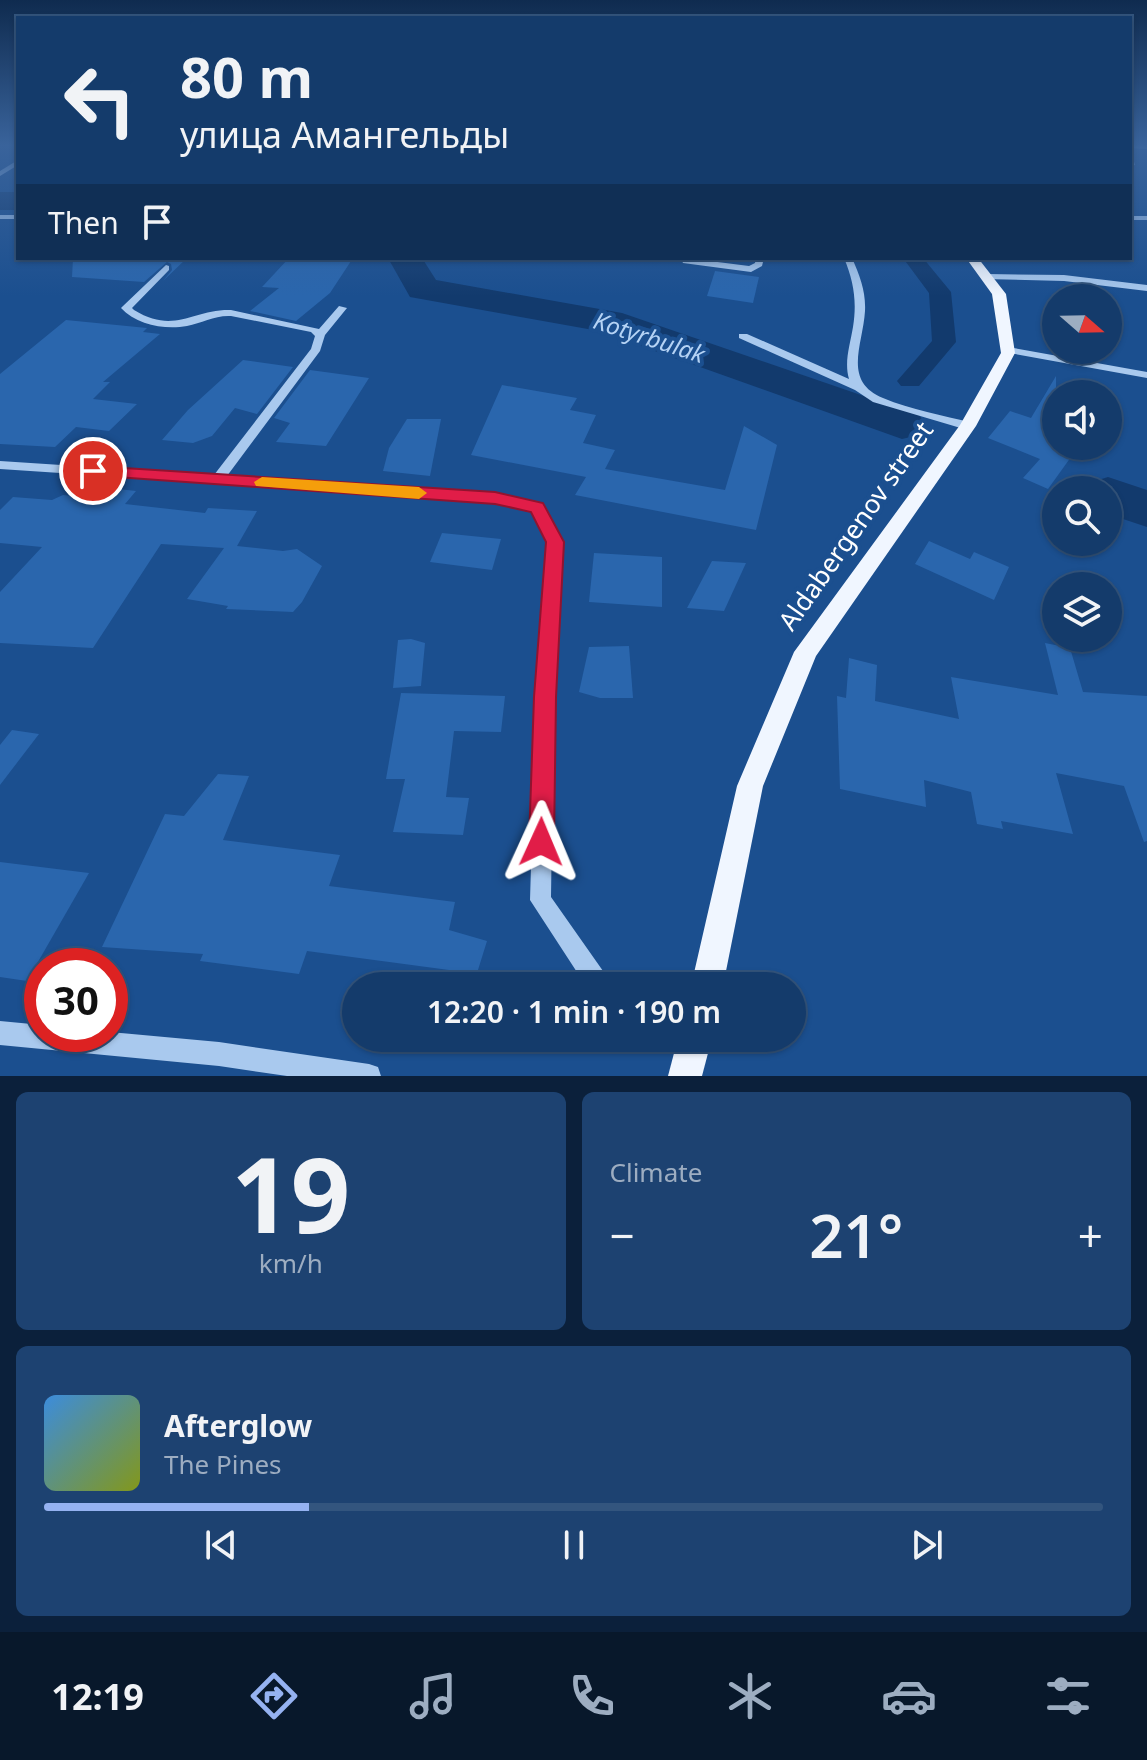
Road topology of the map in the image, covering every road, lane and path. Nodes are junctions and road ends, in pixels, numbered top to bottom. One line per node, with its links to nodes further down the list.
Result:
1 (760, 260): 4 (street)
2 (849, 260): 13 (street)
3 (974, 260): 6 (main road)
4 (686, 261)
5 (166, 268): 9 (street)
6 (993, 286): 7 (street); 11 (main road)
7 (1147, 288)
8 (342, 308): 9 (street)
9 (320, 335): 16 (street)
10 (743, 336): 13 (street)
11 (1008, 350): 12 (street); 14 (main road, Aldabergenov street)
12 (1147, 375)
13 (858, 387): 14 (street)
14 (968, 426): 18 (main road, Aldabergenov street)
15 (0, 465): 16 (street)
16 (218, 479): 17 (street)
17 (590, 972)
18 (710, 972)
19 (0, 1033): 21 (street)
20 (691, 1052): 22 (main road)
21 (369, 1076)
22 (685, 1076)

